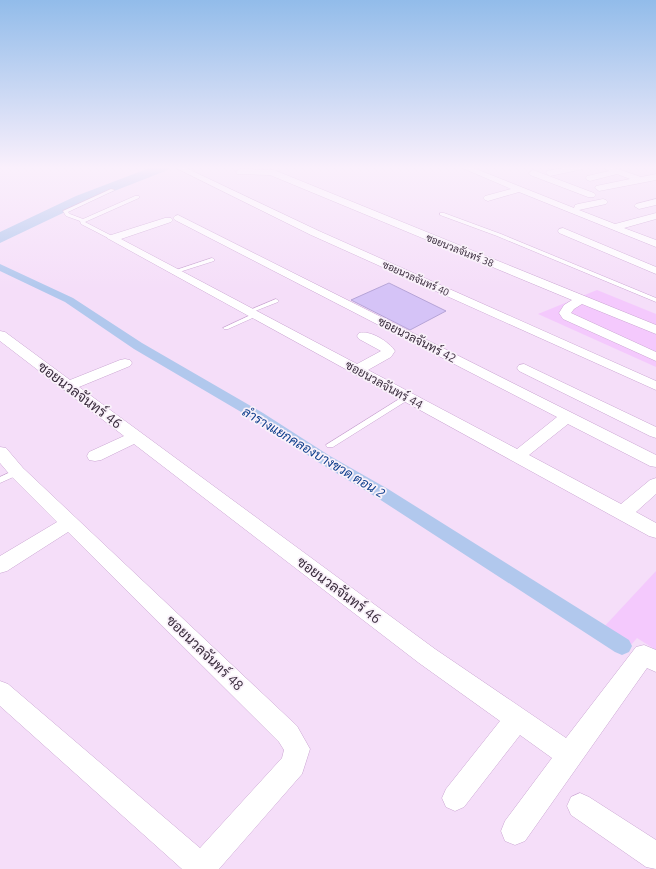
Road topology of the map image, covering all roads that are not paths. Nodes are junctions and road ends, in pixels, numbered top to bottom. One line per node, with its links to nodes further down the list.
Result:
1 (74, 208): 15 (lane)
2 (112, 208): 15 (lane)
3 (262, 208): 16 (street, ซอยนวลจันทร์ 40)
4 (358, 208): 28 (street, ซอยนวลจันทร์ 38)
5 (567, 208): 8 (street)
6 (578, 208): 8 (street)
7 (639, 208): 9 (street)
8 (571, 209): 14 (street)
9 (635, 209)
10 (442, 214): 29 (lane)
11 (306, 216): 16 (street)
12 (611, 216): 14 (street)
13 (656, 216): 18 (street)
14 (598, 219): 18 (street)
15 (82, 220): 21 (lane)
16 (290, 221): 17 (street); 41 (street, ซอยนวลจันทร์ 40)
17 (274, 226)
18 (615, 227): 20 (street)
19 (563, 231): 22 (street)
20 (632, 234): 22 (street); 23 (street)
21 (112, 238): 27 (street, ซอยนวลจันทร์ 44); 43 (street, ซอยนวลจันทร์ 42)
22 (595, 244): 25 (street)
23 (656, 244)
24 (212, 260): 27 (lane)
25 (651, 265): 26 (street)
26 (656, 271)
27 (173, 272): 31 (street, ซอยนวลจันทร์ 44)
28 (582, 299): 33 (street, ซอยนวลจันทร์ 38); 36 (street)
29 (656, 300)
30 (276, 301): 31 (lane)
31 (252, 314): 32 (lane); 39 (street, ซอยนวลจันทร์ 44)
32 (226, 328)
33 (656, 330)
34 (0, 335): 40 (street, ซอยนวลจันทร์ 46)
35 (364, 336): 39 (street)
36 (656, 358)
37 (125, 363): 40 (street)
38 (524, 368): 44 (street)
39 (357, 370): 42 (street, ซอยนวลจันทร์ 44)
40 (68, 386): 47 (street, ซอยนวลจันทร์ 46)
41 (656, 386)
42 (407, 398): 48 (lane); 51 (street, ซอยนวลจันทร์ 44)
43 (568, 416): 45 (street, ซอยนวลจันทร์ 42); 51 (street)
44 (623, 417): 45 (street); 46 (street)
45 (600, 433): 52 (street, ซอยนวลจันทร์ 42)
46 (656, 434)
47 (136, 437): 50 (street); 61 (street, ซอยนวลจันทร์ 46)
48 (330, 445)
49 (0, 452): 53 (street, ซอยนวลจันทร์ 48)
50 (95, 456)
51 (517, 457): 55 (street, ซอยนวลจันทร์ 44)
52 (656, 462)
53 (9, 476): 56 (street, ซอยนวลจันทร์ 48)
54 (656, 484): 55 (street)
55 (622, 514): 57 (street, ซอยนวลจันทร์ 44)
56 (69, 523): 58 (street); 67 (street, ซอยนวลจันทร์ 48)
57 (656, 531)
58 (0, 566)
59 (656, 662): 62 (street)
60 (0, 691): 67 (street, ซอยนวลจันทร์ 48)
61 (517, 719): 62 (street, ซอยนวลจันทร์ 46); 63 (street)
62 (570, 756): 65 (street)
63 (455, 798)
64 (580, 806): 66 (street)
65 (515, 831)
66 (656, 857)
67 (202, 868)

